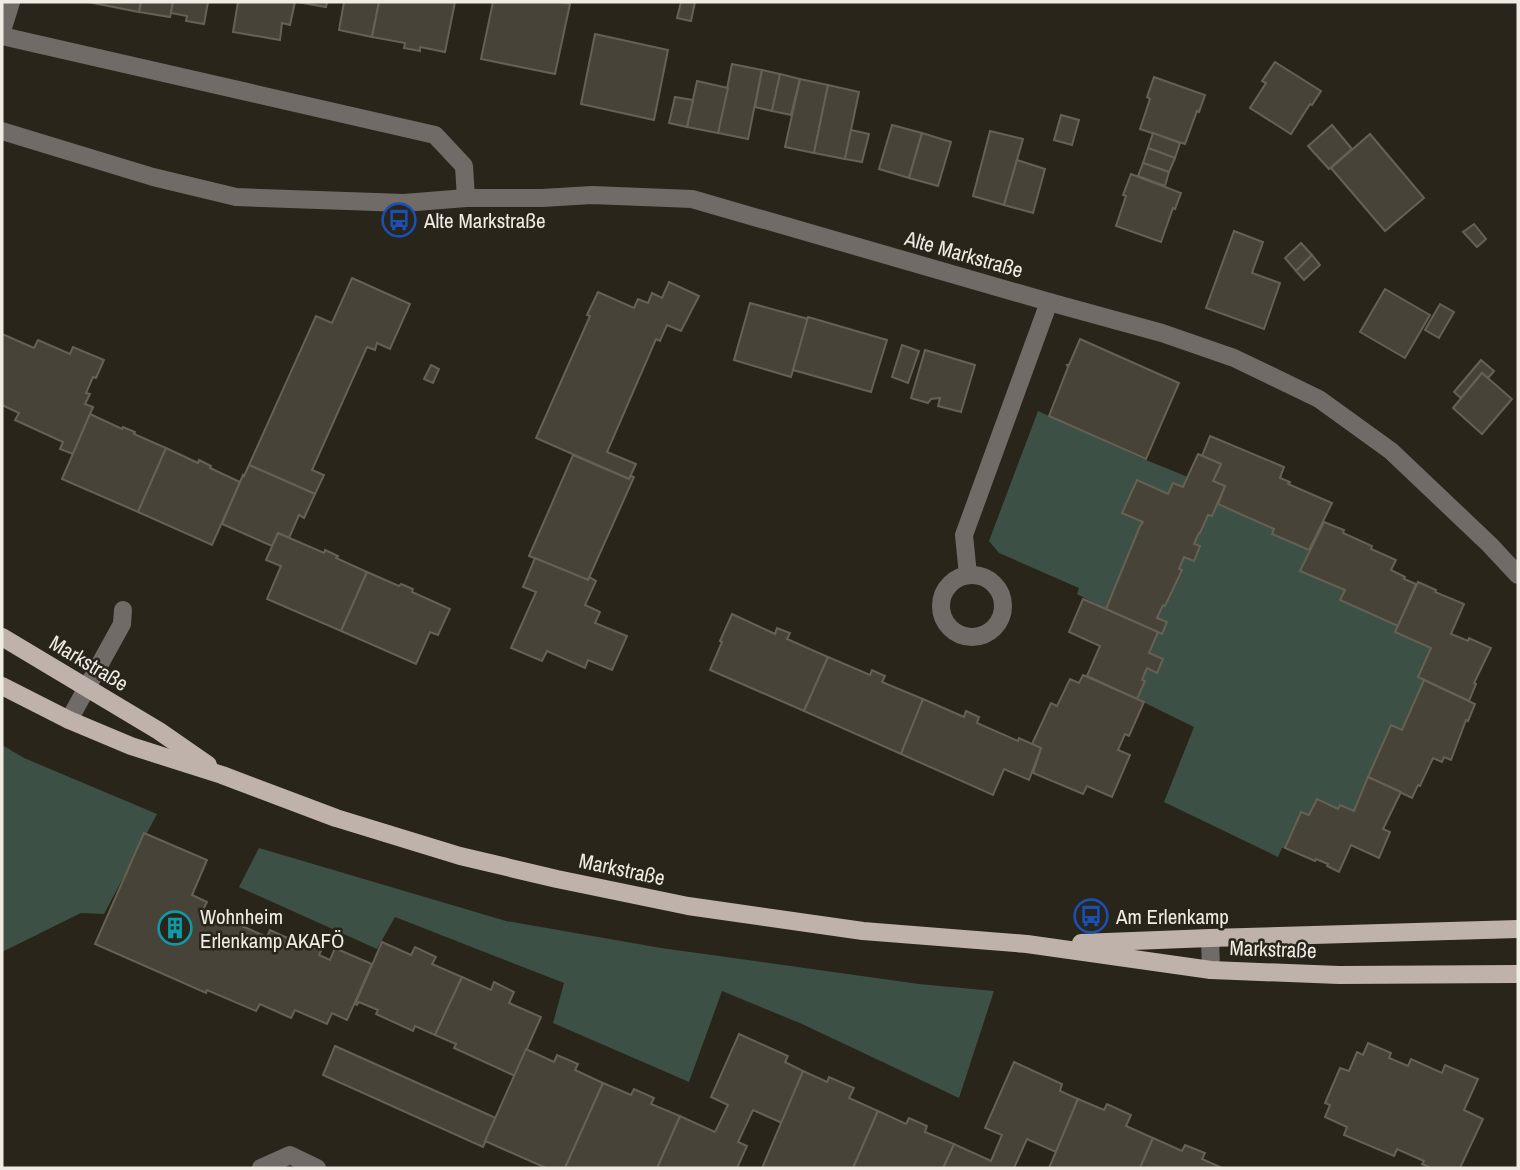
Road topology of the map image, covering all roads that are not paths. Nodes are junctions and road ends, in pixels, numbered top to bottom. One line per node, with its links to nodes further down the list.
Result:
1 (9, 2): 2 (street)
2 (2, 33): 4 (street)
3 (2, 131): 4 (street, Alte Markstraße)
4 (466, 198): 5 (street, Alte Markstraße)
5 (1049, 302): 6 (street); 7 (street, Alte Markstraße)
6 (968, 575)
7 (1518, 575)
8 (123, 610): 11 (street)
9 (2, 637): 11 (main road, Markstraße)
10 (2, 687): 12 (main road, Markstraße)
11 (86, 687): 12 (street); 13 (main road, Markstraße)
12 (69, 720): 13 (main road, Markstraße)
13 (222, 775): 16 (main road, Markstraße)
14 (1518, 929): 15 (main road, Markstraße)
15 (1210, 938): 16 (main road, Markstraße); 17 (street)
16 (1027, 944): 17 (main road, Markstraße)
17 (1211, 970): 18 (main road, Markstraße)
18 (1518, 974)
19 (261, 1168): 20 (street)
20 (317, 1168)

